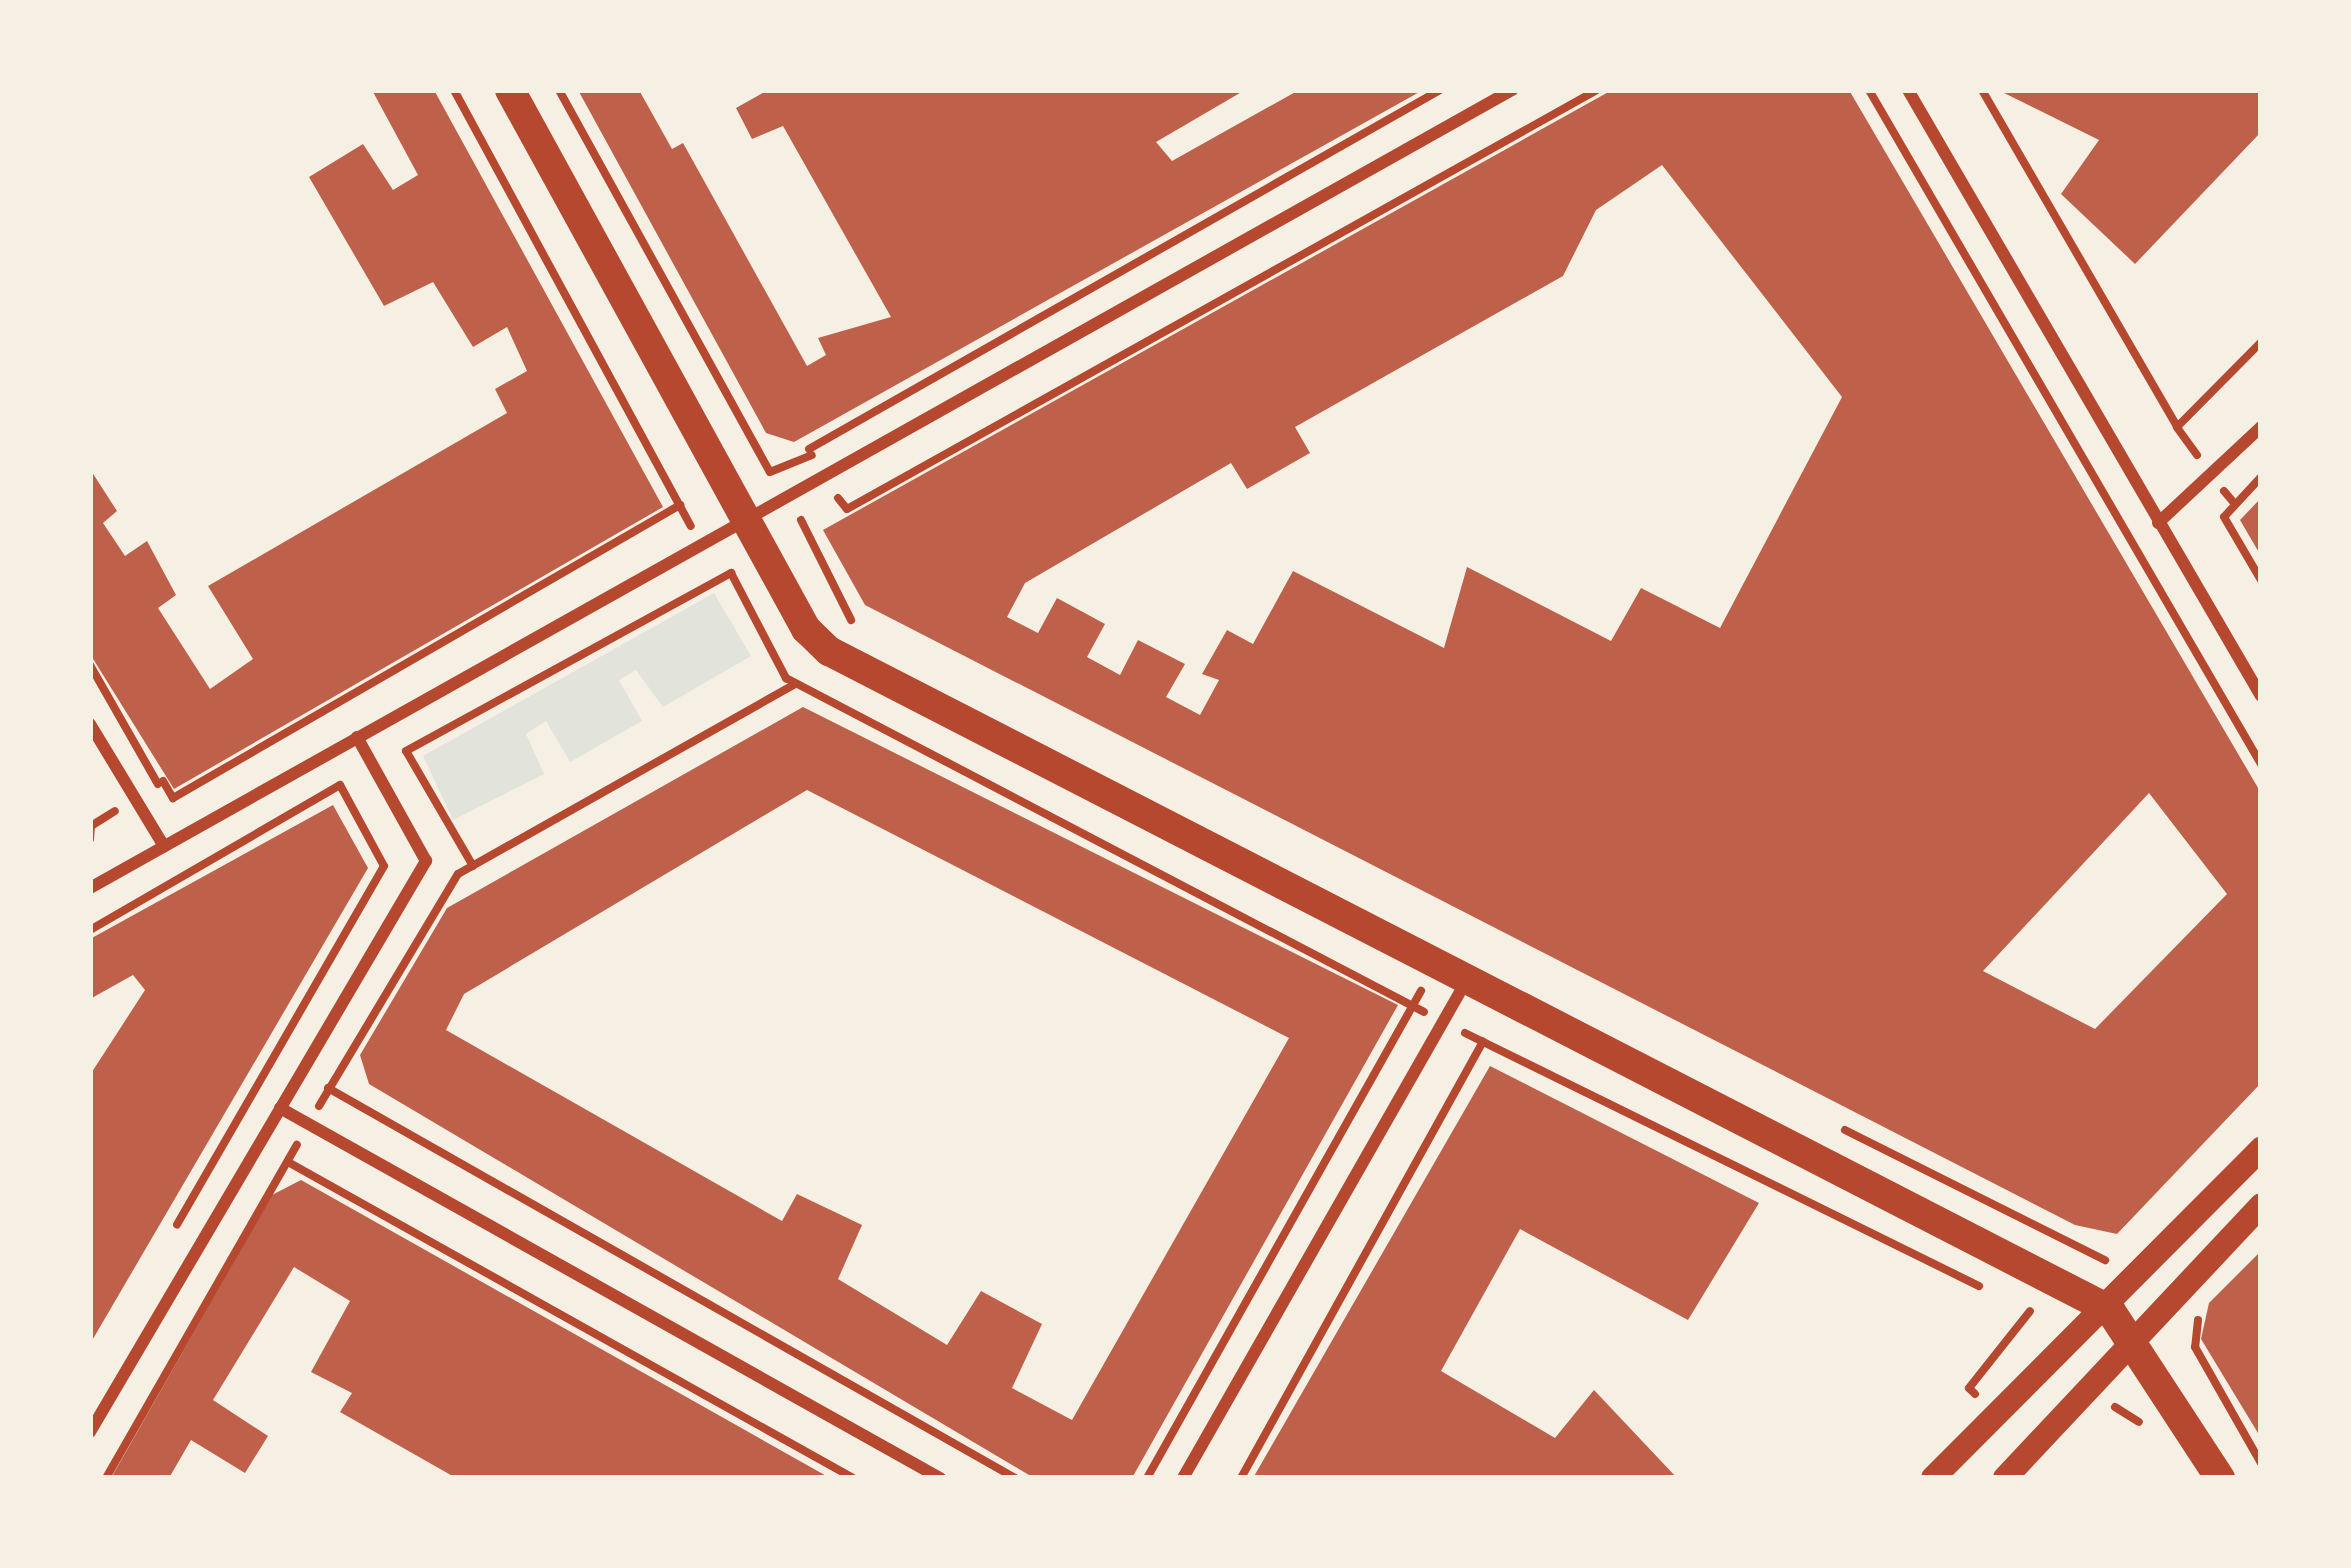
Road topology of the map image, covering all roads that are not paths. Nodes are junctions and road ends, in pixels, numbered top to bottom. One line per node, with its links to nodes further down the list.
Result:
1 (510, 90): 5 (main road)
2 (1512, 90): 5 (street)
3 (1908, 90): 6 (street)
4 (2261, 427): 6 (street)
5 (743, 518): 9 (street); 12 (main road)
6 (2158, 523): 7 (street)
7 (2261, 696)
8 (90, 724): 10 (street)
9 (357, 737): 10 (street); 13 (street)
10 (164, 846): 11 (street)
11 (90, 888)
12 (1463, 985): 16 (main road); 20 (street)
13 (280, 1108): 18 (street); 19 (street)
14 (2261, 1149): 16 (main road)
15 (2261, 1205): 17 (main road)
16 (2110, 1310): 17 (main road); 21 (main road)
17 (2134, 1338): 22 (main road); 23 (main road)
18 (90, 1432)
19 (940, 1478)
20 (1183, 1478)
21 (1933, 1478)
22 (2005, 1478)
23 (2219, 1478)

